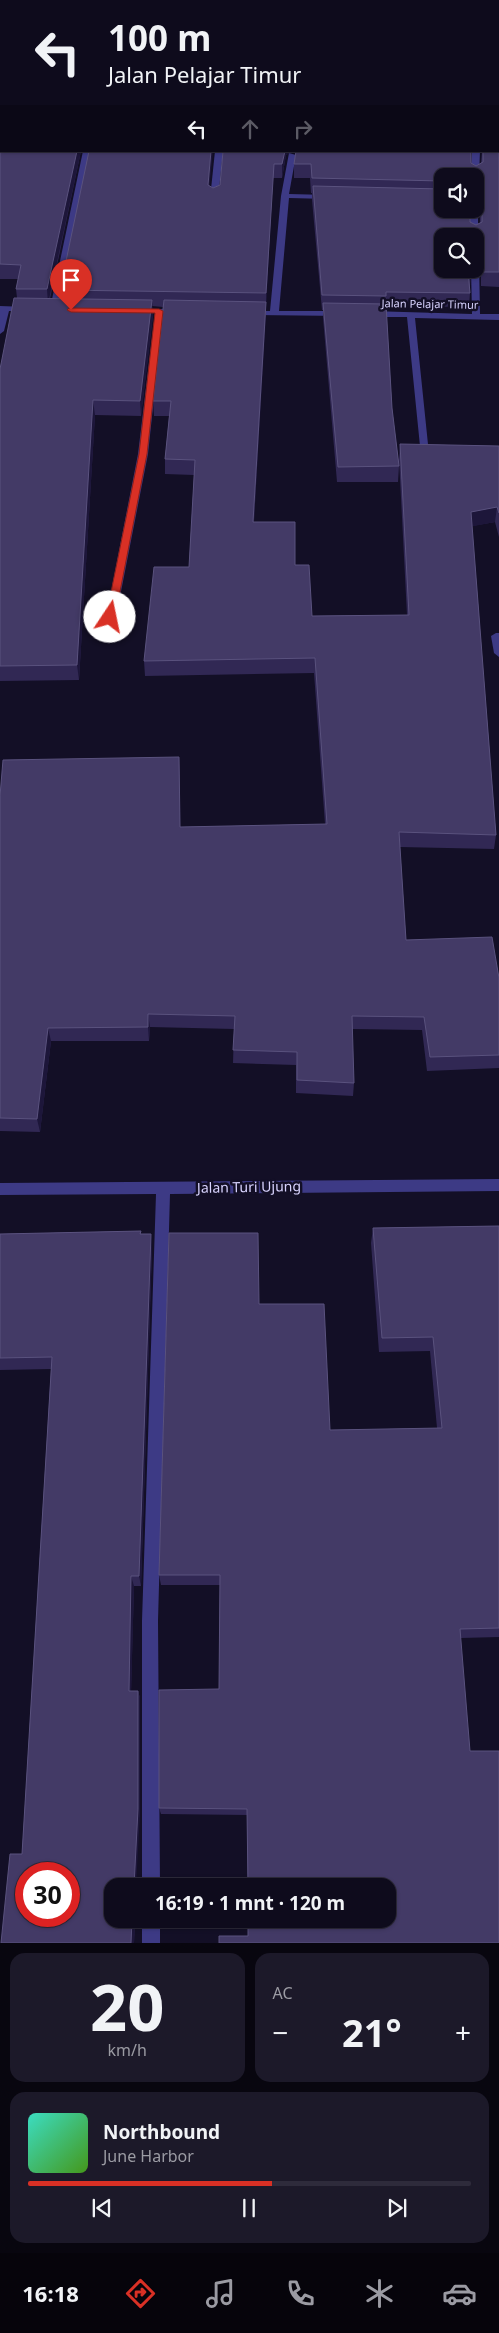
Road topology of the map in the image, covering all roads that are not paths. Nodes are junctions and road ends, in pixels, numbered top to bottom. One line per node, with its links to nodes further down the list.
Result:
1 (87, 152): 13 (street)
2 (219, 152): 8 (street)
3 (476, 152): 5 (street)
4 (292, 155): 6 (street)
5 (475, 168)
6 (286, 196): 7 (street); 19 (street)
7 (334, 197)
8 (214, 199)
9 (475, 278): 23 (street)
10 (3, 308): 11 (street); 25 (street)
11 (35, 309)
12 (44, 309): 13 (street)
13 (54, 309): 14 (street)
14 (63, 309)
15 (130, 311): 16 (street)
16 (159, 311): 17 (street); 27 (street)
17 (188, 312)
18 (245, 312): 19 (street)
19 (274, 313): 20 (street)
20 (352, 314)
21 (362, 314): 22 (street, Jalan Pelajar Timur)
22 (411, 315): 23 (street, Jalan Pelajar Timur); 26 (street)
23 (476, 316): 24 (street, Jalan Pelajar Timur)
24 (499, 317)
25 (0, 331)
26 (424, 454)
27 (110, 617)
28 (496, 636): 29 (street)
29 (499, 653)
30 (499, 1184): 31 (street, Jalan Turi Ujung)
31 (163, 1188): 32 (street, Jalan Turi Ujung); 33 (street)
32 (0, 1189)
33 (151, 1878)
34 (151, 1928): 35 (street)
35 (151, 1943)

